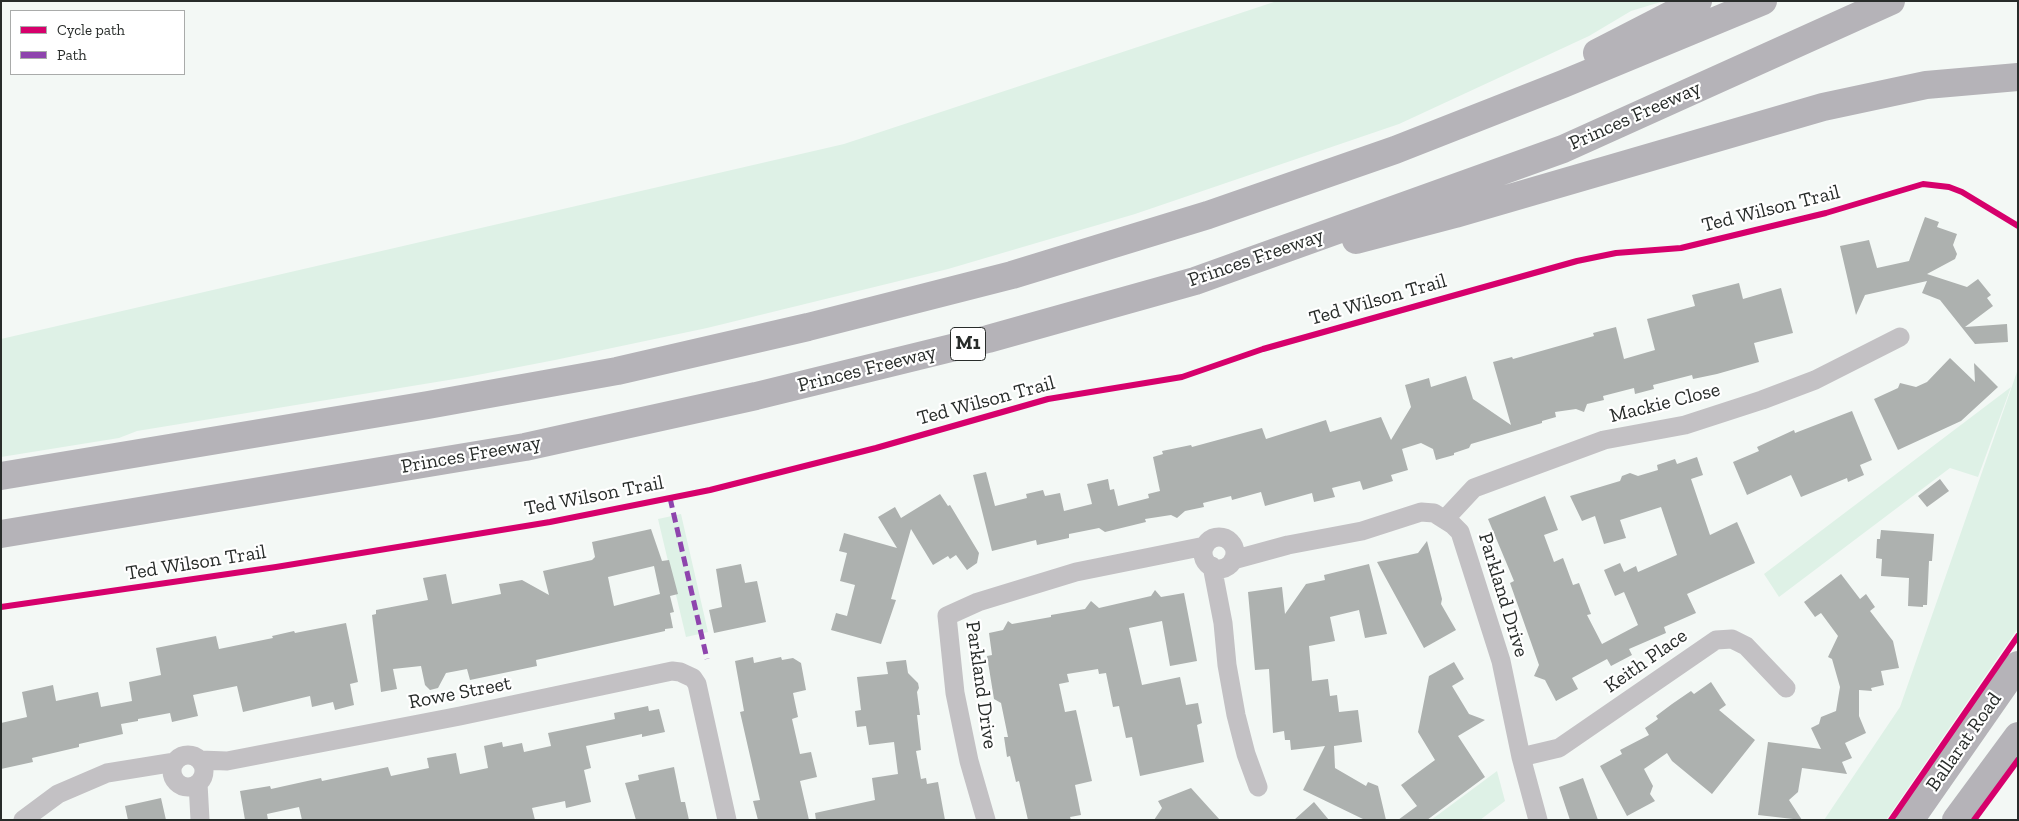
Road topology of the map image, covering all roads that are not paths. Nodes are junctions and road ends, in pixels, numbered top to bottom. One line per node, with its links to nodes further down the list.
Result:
1 (1698, 1): 5 (highway)
2 (1763, 1): 5 (highway)
3 (1892, 1): 6 (highway, Princes Freeway / M1)
4 (2018, 77): 6 (highway)
5 (1395, 150): 8 (highway)
6 (1195, 281): 10 (highway, Princes Freeway / M1)
7 (1900, 337): 9 (street, Mackie Close)
8 (1, 476)
9 (1446, 518): 11 (street, Parkland Drive); 15 (street, Parkland Drive)
10 (1, 534)
11 (1219, 558): 17 (street); 21 (street, Parkland Drive)
12 (2018, 665): 23 (highway, Ballarat Road)
13 (1786, 688): 15 (street, Keith Place)
14 (2018, 736): 24 (highway, Ballarat Road)
15 (1521, 756): 22 (street, Parkland Drive)
16 (189, 775): 18 (street); 19 (street, Rowe Street); 20 (street, Rowe Street)
17 (1258, 787)
18 (200, 819)
19 (23, 820)
20 (727, 820)
21 (986, 820)
22 (1538, 820)
23 (1910, 820)
24 (1956, 820)

